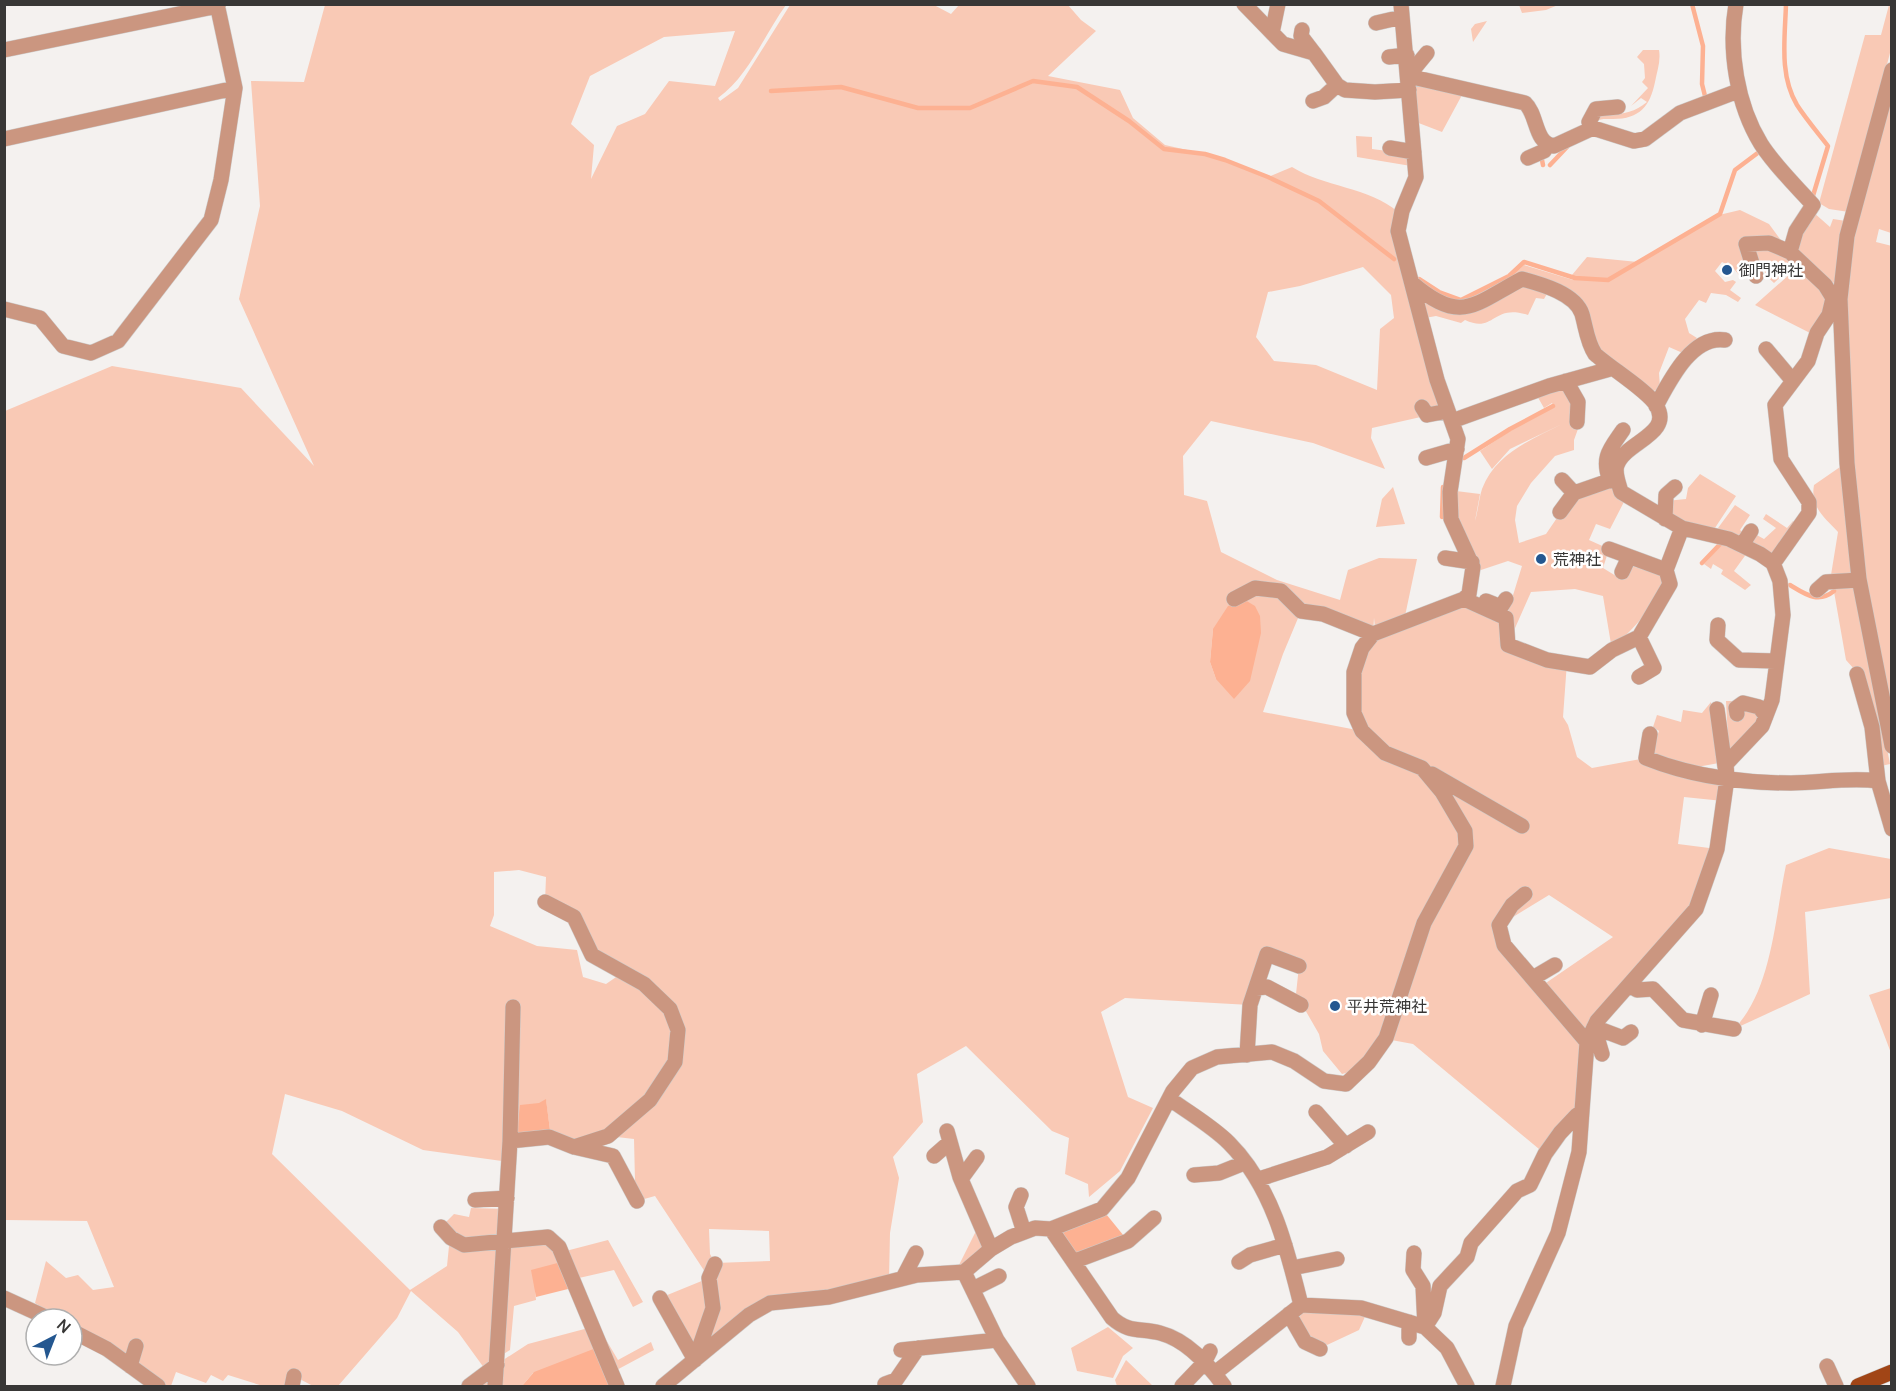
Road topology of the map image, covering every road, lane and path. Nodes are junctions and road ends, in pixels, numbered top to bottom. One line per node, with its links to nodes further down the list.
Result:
1 (1244, 4): 9 (street)
2 (1258, 4): 9 (street)
3 (1278, 4): 9 (street)
4 (1736, 4): 19 (street)
5 (218, 5): 10 (street); 18 (street)
6 (1401, 10): 7 (street); 13 (street)
7 (1376, 23)
8 (1302, 30): 11 (street)
9 (1272, 33): 11 (street)
10 (4, 50)
11 (1314, 53): 17 (street)
12 (1427, 53): 16 (street)
13 (1407, 55): 14 (street); 16 (street)
14 (1389, 57)
15 (1892, 70): 31 (street)
16 (1409, 83): 17 (street); 24 (street); 26 (street)
17 (1330, 87): 20 (street)
18 (235, 88): 23 (street); 32 (street)
19 (1738, 91): 22 (street); 28 (street)
20 (1313, 100)
21 (1618, 107): 22 (street)
22 (1593, 128): 24 (street)
23 (4, 139)
24 (1548, 145): 27 (street)
25 (1389, 148): 26 (street)
26 (1414, 152): 30 (street)
27 (1528, 158)
28 (1790, 252): 29 (street); 31 (street)
29 (1756, 276)
30 (1412, 283): 35 (street); 40 (street)
31 (1836, 298): 37 (street); 61 (street)
32 (4, 309)
33 (1725, 340): 38 (street)
34 (1766, 349): 37 (street)
35 (1610, 369): 36 (street); 38 (street)
36 (1566, 381): 40 (street); 41 (street)
37 (1793, 381): 58 (street)
38 (1656, 405): 45 (street)
39 (1422, 407): 40 (street)
40 (1450, 416): 43 (street)
41 (1577, 422)
42 (1623, 430): 45 (street)
43 (1457, 449): 44 (street); 57 (street)
44 (1426, 458)
45 (1613, 479): 48 (street); 50 (street)
46 (1562, 480): 48 (street)
47 (1675, 487): 50 (street)
48 (1574, 493): 49 (street)
49 (1560, 512)
50 (1665, 519): 51 (street)
51 (1682, 528): 53 (street); 59 (street)
52 (1751, 531): 53 (street)
53 (1742, 545): 58 (street)
54 (1609, 549): 55 (street)
55 (1629, 556): 59 (street); 60 (street)
56 (1445, 558): 57 (street)
57 (1472, 562): 63 (street)
58 (1773, 564): 69 (street)
59 (1666, 570): 68 (street)
60 (1622, 572)
61 (1859, 580): 62 (street); 76 (street)
62 (1823, 581)
63 (1466, 596): 65 (street); 67 (street); 68 (street)
64 (1234, 599): 67 (street)
65 (1506, 599)
66 (1718, 625): 69 (street)
67 (1373, 634): 77 (street)
68 (1639, 637): 71 (street)
69 (1775, 661): 74 (street)
70 (1857, 674): 79 (street)
71 (1639, 677)
72 (1717, 709): 78 (street)
73 (1737, 714): 74 (street)
74 (1766, 716): 78 (street)
75 (1650, 734): 78 (street)
76 (1892, 746)
77 (1422, 768): 80 (street); 98 (street)
78 (1726, 773): 79 (street); 87 (street)
79 (1878, 781): 81 (street)
80 (1522, 826)
81 (1892, 829)
82 (1525, 894): 86 (street)
83 (545, 902): 105 (street)
84 (1555, 965): 86 (street)
85 (1299, 966): 88 (street)
86 (1533, 978): 96 (street)
87 (1629, 985): 92 (street); 93 (street)
88 (1256, 988): 90 (street); 98 (street)
89 (1710, 995): 92 (street)
90 (1301, 1005)
91 (513, 1007): 103 (street)
92 (1702, 1025): 94 (street)
93 (1594, 1027): 95 (street); 96 (street); 97 (street)
94 (1734, 1029)
95 (1631, 1032)
96 (1587, 1042): 101 (street)
97 (1602, 1054)
98 (1247, 1055): 99 (street)
99 (1170, 1099): 108 (street); 118 (street)
100 (1316, 1112): 104 (street)
101 (1581, 1114): 139 (street); 162 (street)
102 (1368, 1132): 104 (street)
103 (510, 1141): 105 (street); 113 (street)
104 (1346, 1146): 111 (street)
105 (574, 1147): 115 (street)
106 (934, 1156): 110 (street)
107 (977, 1156): 110 (street)
108 (1244, 1163): 109 (street); 111 (street)
109 (1194, 1175)
110 (961, 1179): 122 (street)
111 (1259, 1179): 121 (street)
112 (1021, 1195): 119 (street)
113 (507, 1198): 114 (street); 120 (street)
114 (475, 1200)
115 (637, 1201)
116 (1154, 1218): 126 (street)
117 (441, 1227): 120 (street)
118 (1051, 1229): 119 (street); 126 (street)
119 (1024, 1232): 122 (street)
120 (504, 1241): 148 (street); 156 (street)
121 (1286, 1245): 127 (street); 129 (street)
122 (991, 1249): 130 (street)
123 (916, 1253): 132 (street)
124 (1414, 1253): 139 (street)
125 (1336, 1259): 129 (street)
126 (1075, 1261): 147 (street)
127 (1239, 1262)
128 (715, 1263): 146 (street)
129 (1292, 1268): 138 (street)
130 (964, 1272): 132 (street); 134 (street)
131 (999, 1276): 134 (street)
132 (903, 1278): 146 (street)
133 (1432, 1283): 139 (street)
134 (973, 1289): 141 (street)
135 (4, 1298): 137 (street)
136 (660, 1298): 146 (street)
137 (24, 1307)
138 (1295, 1309): 139 (street); 144 (street); 147 (street)
139 (1425, 1327): 161 (street)
140 (84, 1337): 149 (street)
141 (997, 1340): 143 (street); 158 (street)
142 (136, 1346): 149 (street)
143 (918, 1348): 145 (street); 152 (street)
144 (1320, 1349)
145 (901, 1350)
146 (695, 1360): 157 (street)
147 (1210, 1362): 159 (street); 160 (street)
148 (497, 1365): 154 (street); 155 (street)
149 (130, 1366): 153 (street)
150 (1827, 1366): 163 (street)
151 (1892, 1372): 164 (main road)
152 (885, 1384)
153 (158, 1386)
154 (470, 1386)
155 (495, 1386)
156 (617, 1386)
157 (663, 1386)
158 (1028, 1386)
159 (1182, 1386)
160 (1224, 1386)
161 (1467, 1386)
162 (1503, 1386)
163 (1836, 1386)
164 (1858, 1386)

